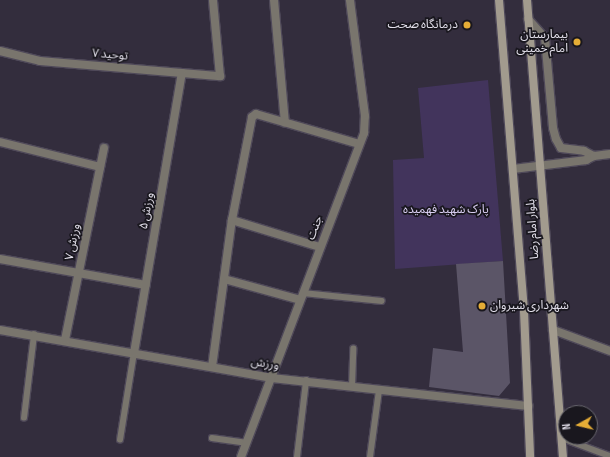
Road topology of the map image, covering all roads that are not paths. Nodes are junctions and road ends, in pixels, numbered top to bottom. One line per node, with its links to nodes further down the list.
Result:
1 (213, 0): 8 (street, توحید ۷)
2 (274, 0): 9 (street)
3 (350, 0): 11 (street, جنت)
4 (499, 0): 17 (main road, بلوار امام رضا)
5 (527, 0): 6 (main road, بلوار امام رضا)
6 (528, 19): 14 (street); 15 (main road, بلوار امام رضا)
7 (0, 51): 8 (street, توحید ۷)
8 (182, 73): 23 (street, ورزش ۵)
9 (285, 123): 11 (street); 18 (street)
10 (0, 142): 16 (street)
11 (359, 144): 19 (street, جنت)
12 (104, 148): 16 (street, ورزش ۷)
13 (610, 154): 14 (street)
14 (594, 156): 15 (street)
15 (541, 166): 17 (street); 27 (main road, بلوار امام رضا)
16 (100, 167): 21 (street, ورزش ۷)
17 (513, 169): 39 (main road, بلوار امام رضا)
18 (232, 220): 19 (street); 22 (street)
19 (320, 247): 24 (street, جنت)
20 (0, 260): 21 (street)
21 (78, 274): 23 (street); 29 (street, ورزش ۷)
22 (224, 279): 24 (street); 33 (street)
23 (146, 285): 32 (street, ورزش ۵)
24 (302, 297): 25 (lane); 34 (street, جنت)
25 (382, 301)
26 (0, 330): 28 (street, ورزش)
27 (553, 330): 31 (street); 38 (main road, بلوار امام رضا)
28 (34, 335): 29 (street, ورزش); 40 (lane)
29 (65, 340): 32 (street, ورزش)
30 (353, 350): 36 (lane)
31 (610, 351)
32 (134, 353): 33 (street, ورزش); 42 (lane)
33 (212, 367): 34 (street, ورزش)
34 (271, 378): 35 (street, ورزش); 43 (street, جنت)
35 (306, 381): 36 (street, ورزش); 48 (lane)
36 (352, 387): 37 (street, ورزش)
37 (379, 390): 39 (street, ورزش); 49 (lane)
38 (559, 405)
39 (528, 406): 50 (main road, بلوار امام رضا)
40 (24, 418)
41 (212, 438): 43 (lane)
42 (120, 440)
43 (246, 443): 47 (street, جنت)
44 (562, 445): 51 (main road, بلوار امام رضا)
45 (581, 445): 46 (lane)
46 (610, 456)
47 (240, 457)
48 (297, 457)
49 (370, 457)
50 (530, 457)
51 (563, 457)

